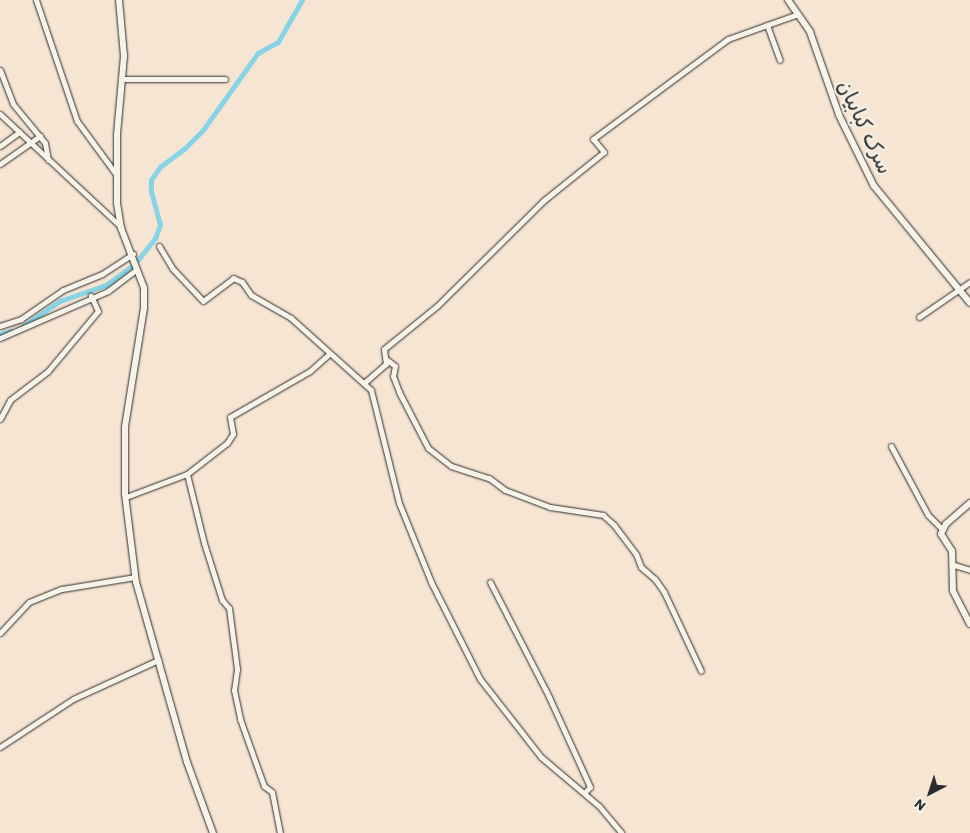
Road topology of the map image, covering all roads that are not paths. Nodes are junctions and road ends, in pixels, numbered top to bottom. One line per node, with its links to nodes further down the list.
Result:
1 (36, 0): 17 (street)
2 (119, 0): 8 (street)
3 (788, 0): 4 (street, سرک کبابیان)
4 (798, 14): 5 (street); 23 (street, سرک کبابیان)
5 (767, 25): 6 (street); 30 (street)
6 (780, 60)
7 (0, 70): 12 (street)
8 (122, 79): 9 (street); 17 (street)
9 (225, 79)
10 (0, 114): 11 (street)
11 (19, 132): 13 (street); 14 (street)
12 (40, 136): 13 (street); 15 (street)
13 (30, 142): 15 (street); 16 (street)
14 (0, 146)
15 (48, 160): 18 (street)
16 (0, 164)
17 (116, 174): 18 (street)
18 (121, 228): 20 (street)
19 (159, 246): 29 (street)
20 (133, 254): 21 (street); 27 (street)
21 (137, 269): 24 (street); 35 (street)
22 (970, 282): 23 (street)
23 (958, 288): 25 (street, سرک کبابیان); 26 (street)
24 (92, 296): 28 (street); 32 (street)
25 (970, 303)
26 (919, 317)
27 (0, 326)
28 (0, 338)
29 (329, 354): 31 (street); 34 (street)
30 (386, 359): 31 (street); 45 (street)
31 (364, 383): 47 (street)
32 (0, 419)
33 (891, 446): 37 (street)
34 (187, 474): 35 (street); 49 (street)
35 (126, 497): 40 (street)
36 (970, 503): 37 (street)
37 (942, 530): 38 (street)
38 (954, 565): 39 (street); 42 (street)
39 (970, 570)
40 (136, 577): 43 (street); 44 (street)
41 (490, 582): 47 (street)
42 (970, 624)
43 (0, 633)
44 (158, 660): 46 (street); 48 (street)
45 (701, 671)
46 (0, 747)
47 (584, 793): 50 (street)
48 (212, 833)
49 (280, 833)
50 (622, 833)

